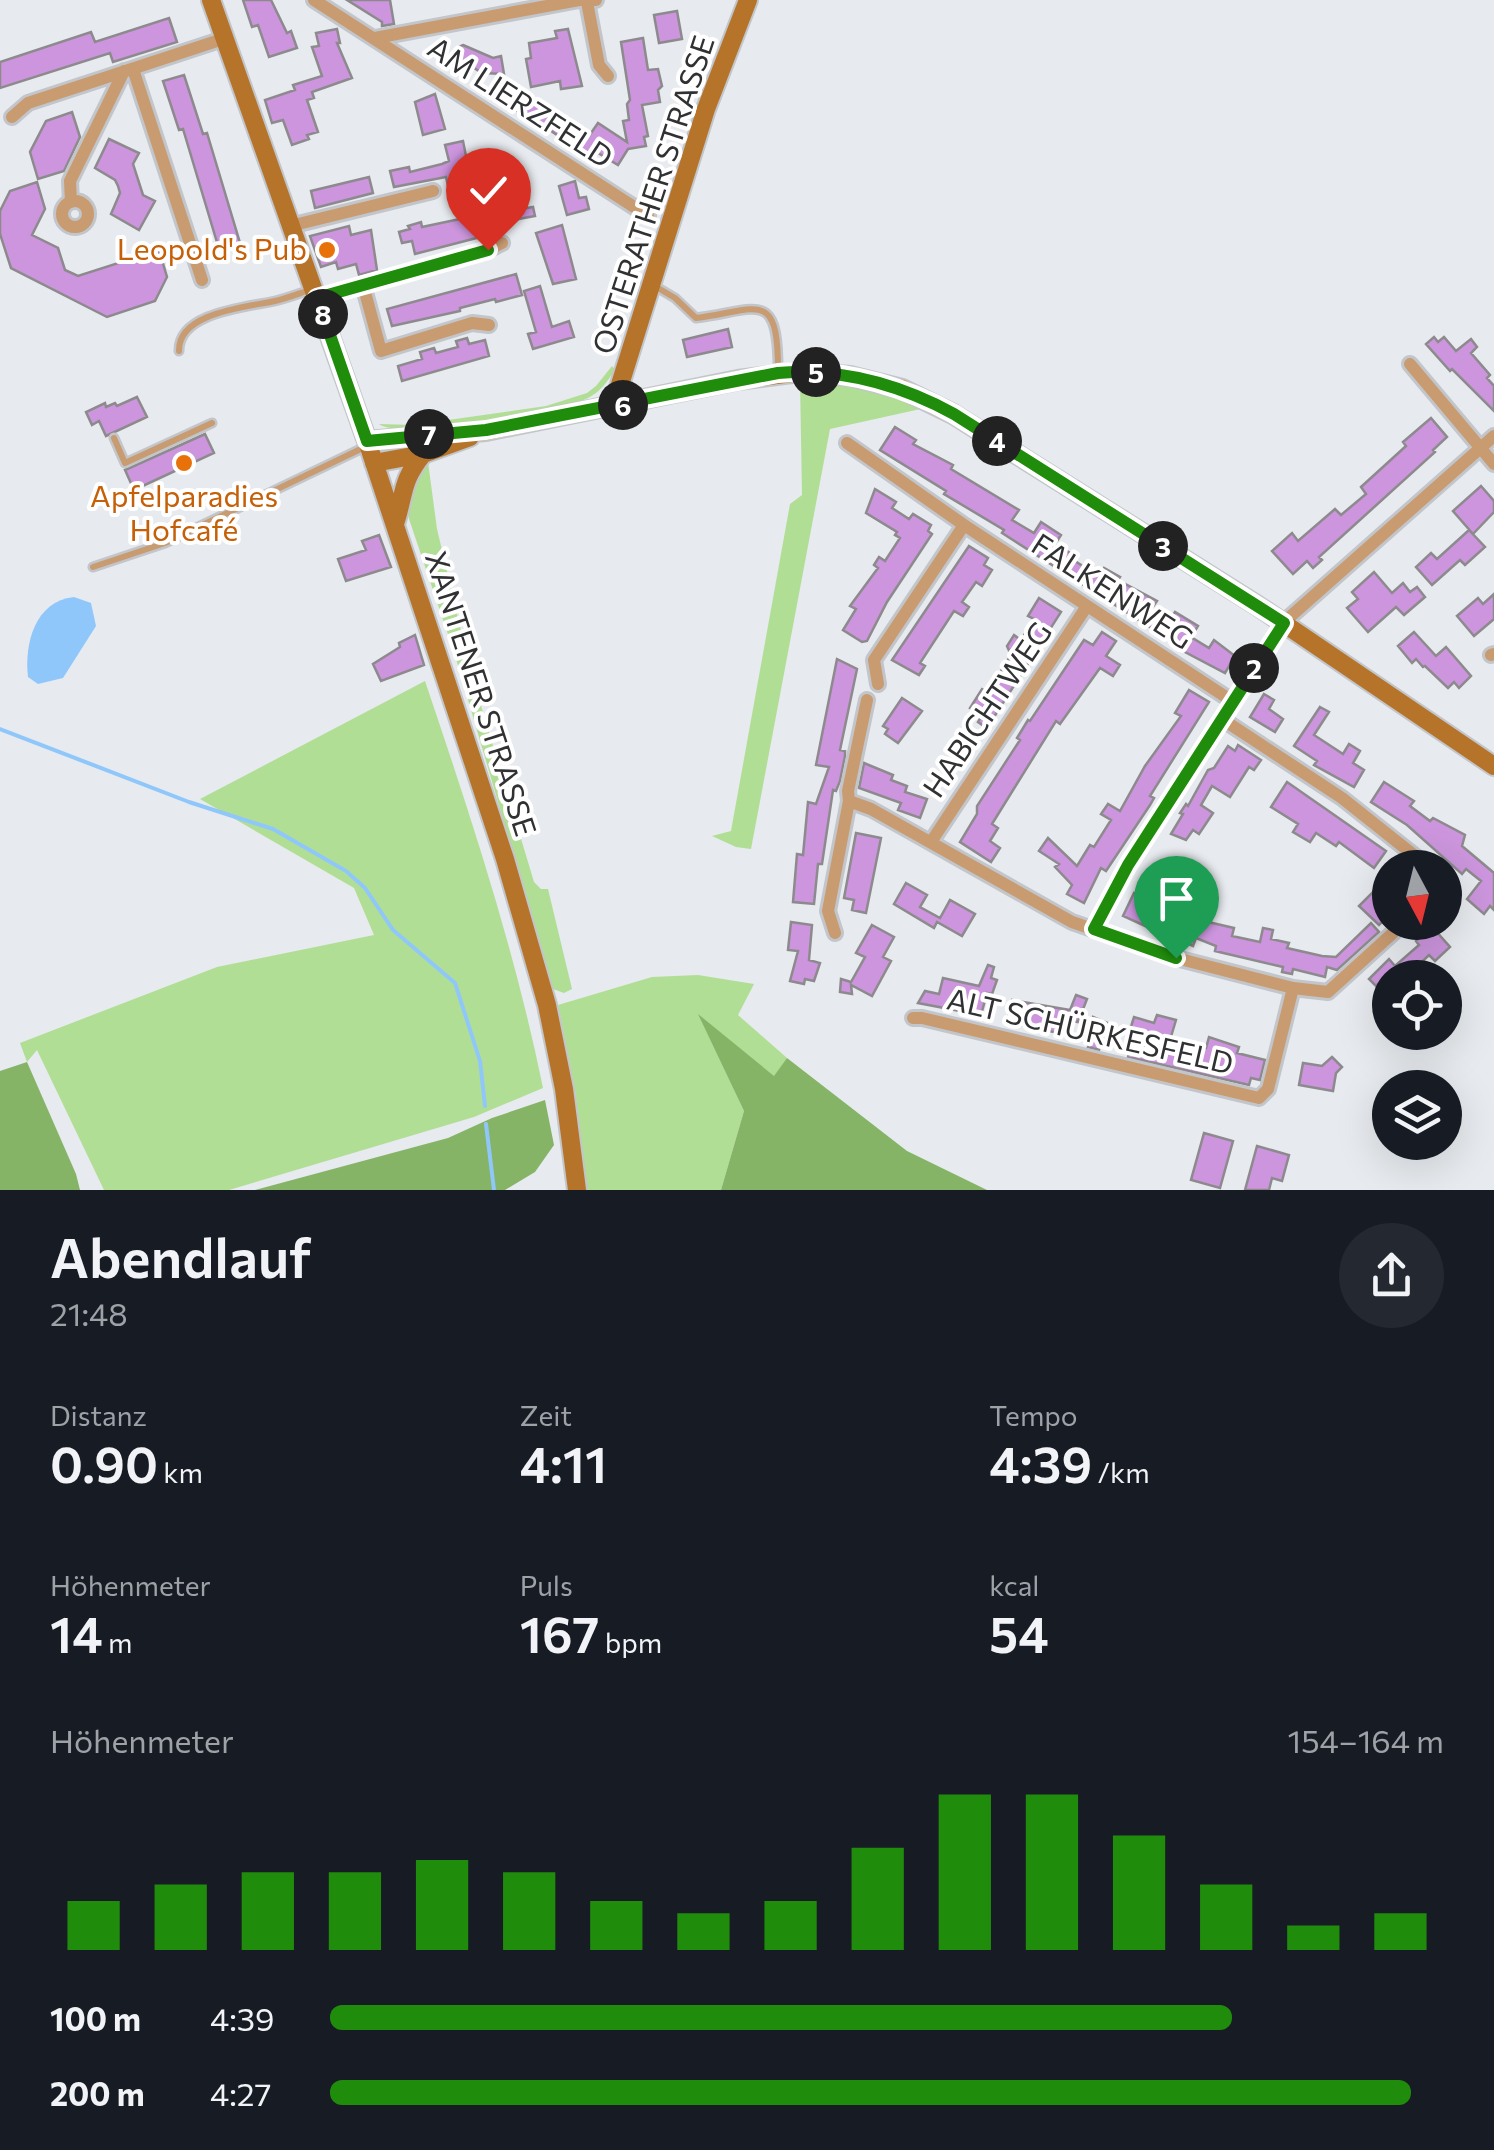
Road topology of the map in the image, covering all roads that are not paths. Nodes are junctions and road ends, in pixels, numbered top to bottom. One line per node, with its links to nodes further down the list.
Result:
1 (211, 0): 6 (main road, XANTENER STRASSE)
2 (314, 0): 5 (street, AM LIERZFELD)
3 (585, 0): 5 (street); 8 (street)
4 (748, 0): 16 (main road, OSTERATHER STRASSE)
5 (375, 38): 12 (street, AM LIERZFELD)
6 (224, 39): 7 (street); 13 (main road, XANTENER STRASSE)
7 (129, 70): 9 (street); 11 (street); 15 (street)
8 (608, 76)
9 (12, 118)
10 (433, 191): 13 (street)
11 (71, 202)
12 (648, 216)
13 (290, 226): 18 (main road, XANTENER STRASSE)
14 (502, 243): 17 (street)
15 (202, 280)
16 (652, 284): 22 (lane); 23 (main road, OSTERATHER STRASSE)
17 (363, 285): 18 (street); 19 (street)
18 (315, 293): 20 (lane); 30 (main road, XANTENER STRASSE)
19 (489, 325)
20 (179, 350)
21 (1410, 364): 29 (street)
22 (778, 373): 23 (main road); 37 (main road)
23 (613, 407): 25 (main road)
24 (212, 423): 27 (lane)
25 (486, 430): 30 (main road); 31 (main road)
26 (1494, 436): 29 (street)
27 (114, 438)
28 (846, 443): 34 (street, FALKENWEG)
29 (1480, 448): 32 (street); 37 (street)
30 (370, 450): 31 (main road); 33 (main road, XANTENER STRASSE); 35 (lane)
31 (423, 454): 33 (main road)
32 (1494, 464)
33 (395, 524): 51 (main road, XANTENER STRASSE)
34 (964, 525): 36 (street, FALKENWEG); 38 (street)
35 (92, 567)
36 (1087, 606): 40 (street, FALKENWEG); 44 (street, HABICHTWEG)
37 (1284, 623): 40 (street); 42 (main road)
38 (878, 684)
39 (867, 700): 43 (street)
40 (1232, 701): 41 (street)
41 (1222, 718): 45 (street); 46 (street)
42 (1494, 766)
43 (849, 800): 44 (street); 47 (street)
44 (931, 842): 46 (street)
45 (1407, 850)
46 (1094, 929): 49 (street)
47 (835, 933)
48 (1385, 940): 49 (street)
49 (1293, 988): 50 (street, ALT SCHÜRKESFELD)
50 (913, 1018)
51 (578, 1190)

